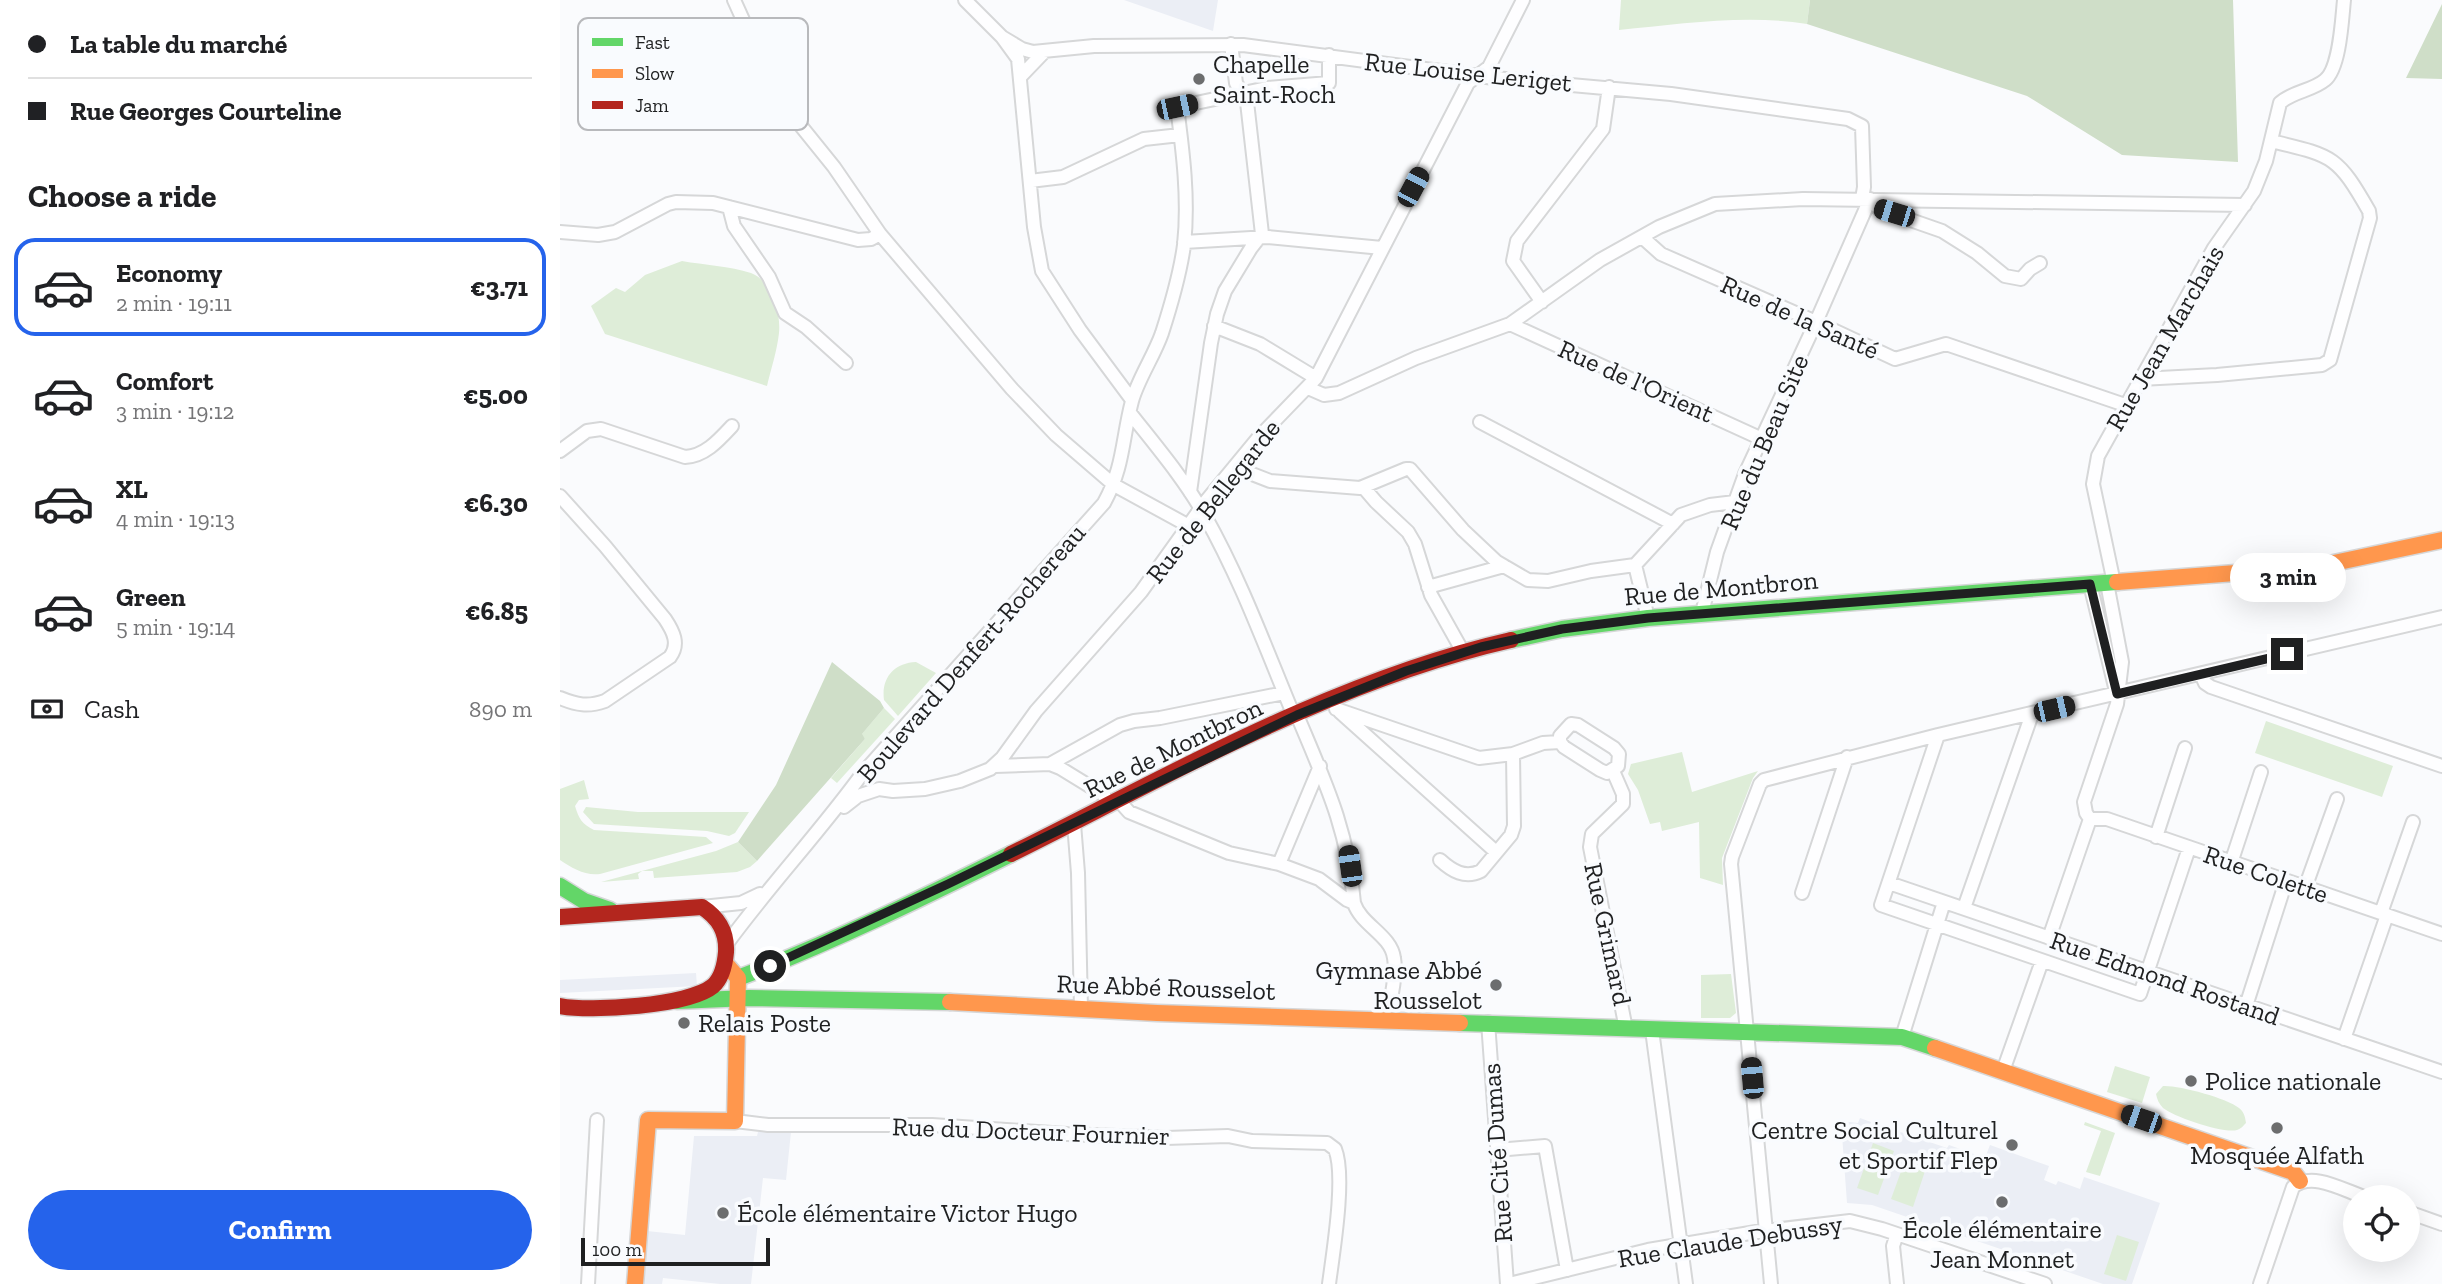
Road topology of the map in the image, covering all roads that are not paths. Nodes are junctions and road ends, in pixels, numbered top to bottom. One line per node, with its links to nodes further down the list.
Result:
1 (734, 0): 5 (street)
2 (965, 0): 6 (street)
3 (1523, 0): 10 (street, Rue de Bellegarde)
4 (2344, 0): 16 (street, Rue Jean Marchais)
5 (742, 18)
6 (1002, 37): 8 (street, Rue Louise Leriget); 11 (street)
7 (1231, 44): 8 (street, Rue Louise Leriget); 9 (street, Rue Louise Leriget); 13 (street)
8 (1045, 51): 11 (street)
9 (1329, 55): 10 (street, Rue Louise Leriget); 13 (street)
10 (1479, 75): 12 (street, Rue Louise Leriget); 26 (street, Rue de Bellegarde)
11 (1021, 76): 17 (street)
12 (1609, 87): 18 (street, Rue Louise Leriget); 28 (street)
13 (1242, 93): 15 (street, Boulevard Denfert-Rochereau); 23 (street)
14 (804, 130): 22 (street)
15 (1181, 135): 17 (street); 25 (street, Boulevard Denfert-Rochereau)
16 (2271, 141): 19 (street, Rue Jean Marchais); 33 (street)
17 (1030, 181): 35 (street)
18 (1866, 199): 19 (street); 24 (street); 27 (street); 29 (street, Rue du Beau Site)
19 (2245, 205): 33 (street, Rue Jean Marchais)
20 (729, 207): 21 (street); 22 (street); 32 (street)
21 (560, 232)
22 (880, 234): 43 (street)
23 (1259, 237): 25 (street); 26 (street); 31 (street)
24 (1642, 237): 28 (street); 29 (street, Rue de la Santé)
25 (1184, 242): 35 (street, Boulevard Denfert-Rochereau)
26 (1382, 248): 34 (street, Rue de Bellegarde)
27 (2040, 263)
28 (1542, 302): 30 (street)
29 (1816, 322): 36 (street, Rue de la Santé); 40 (street, Rue du Beau Site)
30 (1510, 324): 34 (street); 40 (street, Rue de l'Orient)
31 (1214, 326): 34 (street); 45 (street)
32 (846, 363)
33 (2140, 379): 36 (street, Rue Jean Marchais)
34 (1312, 383): 42 (street, Rue de Bellegarde)
35 (1132, 400): 37 (street, Boulevard Denfert-Rochereau)
36 (2125, 405): 54 (street, Rue Jean Marchais)
37 (1130, 413): 43 (street, Boulevard Denfert-Rochereau); 45 (street)
38 (1480, 422): 49 (street)
39 (732, 426): 41 (street)
40 (1762, 439): 47 (street, Rue du Beau Site)
41 (560, 451)
42 (1234, 467): 44 (street); 48 (street, Rue de Bellegarde)
43 (1115, 485): 50 (street); 79 (street, Boulevard Denfert-Rochereau)
44 (1364, 488): 53 (street); 56 (street)
45 (1190, 492): 48 (street)
46 (560, 496): 64 (street)
47 (1735, 502): 49 (street); 57 (street, Rue du Beau Site)
48 (1200, 508): 50 (street, Rue de Bellegarde); 62 (street)
49 (1673, 524): 52 (street)
50 (1189, 526): 74 (street, Rue de Bellegarde)
51 (2442, 540): 54 (main road, Rue de Montbron)
52 (1635, 565): 53 (street); 59 (street)
53 (1504, 566): 56 (street)
54 (2110, 583): 55 (main road, Rue de Montbron); 63 (street, Rue Jean Marchais)
55 (2090, 584): 57 (main road, Rue de Montbron); 63 (street)
56 (1428, 587): 60 (street)
57 (1702, 613): 59 (main road, Rue de Montbron)
58 (2442, 617): 61 (street)
59 (1648, 618): 60 (main road, Rue de Montbron)
60 (1463, 652): 65 (main road, Rue de Montbron)
61 (2201, 674): 63 (street); 76 (street)
62 (1284, 693): 67 (street); 73 (street)
63 (2117, 694): 66 (street); 84 (street, Rue Jean Marchais)
64 (560, 698)
65 (1332, 705): 67 (main road, Rue de Montbron); 71 (street); 89 (street)
66 (2032, 714): 68 (street); 102 (street)
67 (1295, 716): 75 (street); 82 (main road, Rue de Montbron)
68 (1938, 735): 72 (street); 94 (street)
69 (1560, 742): 71 (street); 77 (street); 77 (street, Rue Grimard)
70 (2185, 748): 87 (street)
71 (1513, 754): 89 (street)
72 (1847, 757): 98 (street); 123 (street)
73 (1050, 764): 74 (street); 82 (street)
74 (995, 766): 80 (street, Rue de Bellegarde)
75 (1320, 766): 92 (street); 100 (street)
76 (2442, 766)
77 (1613, 771): 121 (street, Rue Grimard)
78 (2261, 772): 91 (street)
79 (862, 774): 80 (street); 83 (street, Boulevard Denfert-Rochereau)
80 (879, 789): 83 (street, Rue de Bellegarde)
81 (2337, 799): 97 (street)
82 (1115, 804): 86 (main road, Rue de Montbron); 92 (street)
83 (832, 815): 96 (street, Boulevard Denfert-Rochereau)
84 (2090, 819): 87 (street, Rue Colette); 108 (street)
85 (2413, 822): 104 (street)
86 (1074, 824): 113 (main road, Rue de Montbron); 119 (street)
87 (2156, 836): 88 (street, Rue Colette)
88 (2189, 848): 91 (street, Rue Colette); 112 (street)
89 (1496, 852): 90 (street)
90 (1440, 860)
91 (2231, 863): 93 (street, Rue Colette)
92 (1279, 864): 100 (street)
93 (2287, 881): 97 (street, Rue Colette); 117 (street)
94 (1889, 883): 99 (street, Rue Edmond Rostand); 106 (street)
95 (560, 886): 103 (main road)
96 (769, 888): 101 (street, Boulevard Denfert-Rochereau); 109 (street, Boulevard Denfert-Rochereau)
97 (2305, 888): 104 (street, Rue Colette)
98 (1802, 893)
99 (1944, 901): 102 (street, Rue Edmond Rostand); 106 (street)
100 (1354, 903): 114 (street)
101 (702, 907): 103 (main road); 109 (main road)
102 (1964, 908): 108 (street, Rue Edmond Rostand)
103 (620, 913): 105 (main road)
104 (2384, 914): 107 (street, Rue Colette); 125 (street)
105 (560, 917)
106 (1936, 923): 110 (street); 124 (street)
107 (2442, 934)
108 (2049, 938): 112 (street, Rue Edmond Rostand)
109 (726, 945): 111 (main road)
110 (2042, 961): 112 (street); 127 (street)
111 (725, 963): 113 (main road); 116 (main road)
112 (2148, 972): 117 (street, Rue Edmond Rostand)
113 (738, 978): 115 (main road)
114 (1392, 993)
115 (736, 998): 116 (main road, Rue Abbé Rousselot); 119 (main road, Rue Abbé Rousselot); 129 (main road)
116 (677, 1001): 118 (main road, Rue Abbé Rousselot)
117 (2246, 1006): 125 (street, Rue Edmond Rostand)
118 (563, 1008)
119 (1081, 1009): 120 (main road, Rue Abbé Rousselot)
120 (1488, 1023): 121 (main road, Rue Abbé Rousselot); 130 (street, Rue Cité Dumas)
121 (1626, 1028): 122 (main road, Rue Abbé Rousselot)
122 (1652, 1030): 123 (main road, Rue Abbé Rousselot); 137 (street)
123 (1748, 1033): 124 (main road, Rue Abbé Rousselot); 135 (street)
124 (1902, 1037): 127 (main road, Rue Abbé Rousselot)
125 (2344, 1039): 126 (street, Rue Edmond Rostand)
126 (2442, 1071)
127 (2003, 1072): 131 (main road, Rue Abbé Rousselot)
128 (597, 1120): 140 (street)
129 (735, 1121): 141 (main road); 142 (street, Rue du Docteur Fournier)
130 (1497, 1150): 138 (street); 143 (street, Rue Cité Dumas)
131 (2300, 1181): 132 (street); 148 (street)
132 (2343, 1190)
133 (2420, 1216): 134 (street)
134 (2442, 1223)
135 (1766, 1231): 136 (street, Rue Claude Debussy); 137 (street, Rue Claude Debussy); 145 (street)
136 (1897, 1234): 146 (street); 147 (street, Rue Claude Debussy)
137 (1681, 1245): 138 (street, Rue Claude Debussy); 144 (street)
138 (1567, 1270): 139 (street, Rue Claude Debussy)
139 (1534, 1281): 143 (street, Rue Claude Debussy)
140 (588, 1284)
141 (635, 1284)
142 (1329, 1284)
143 (1508, 1284)
144 (1686, 1284)
145 (1771, 1284)
146 (1897, 1284)
147 (2045, 1284)
148 (2260, 1284)

